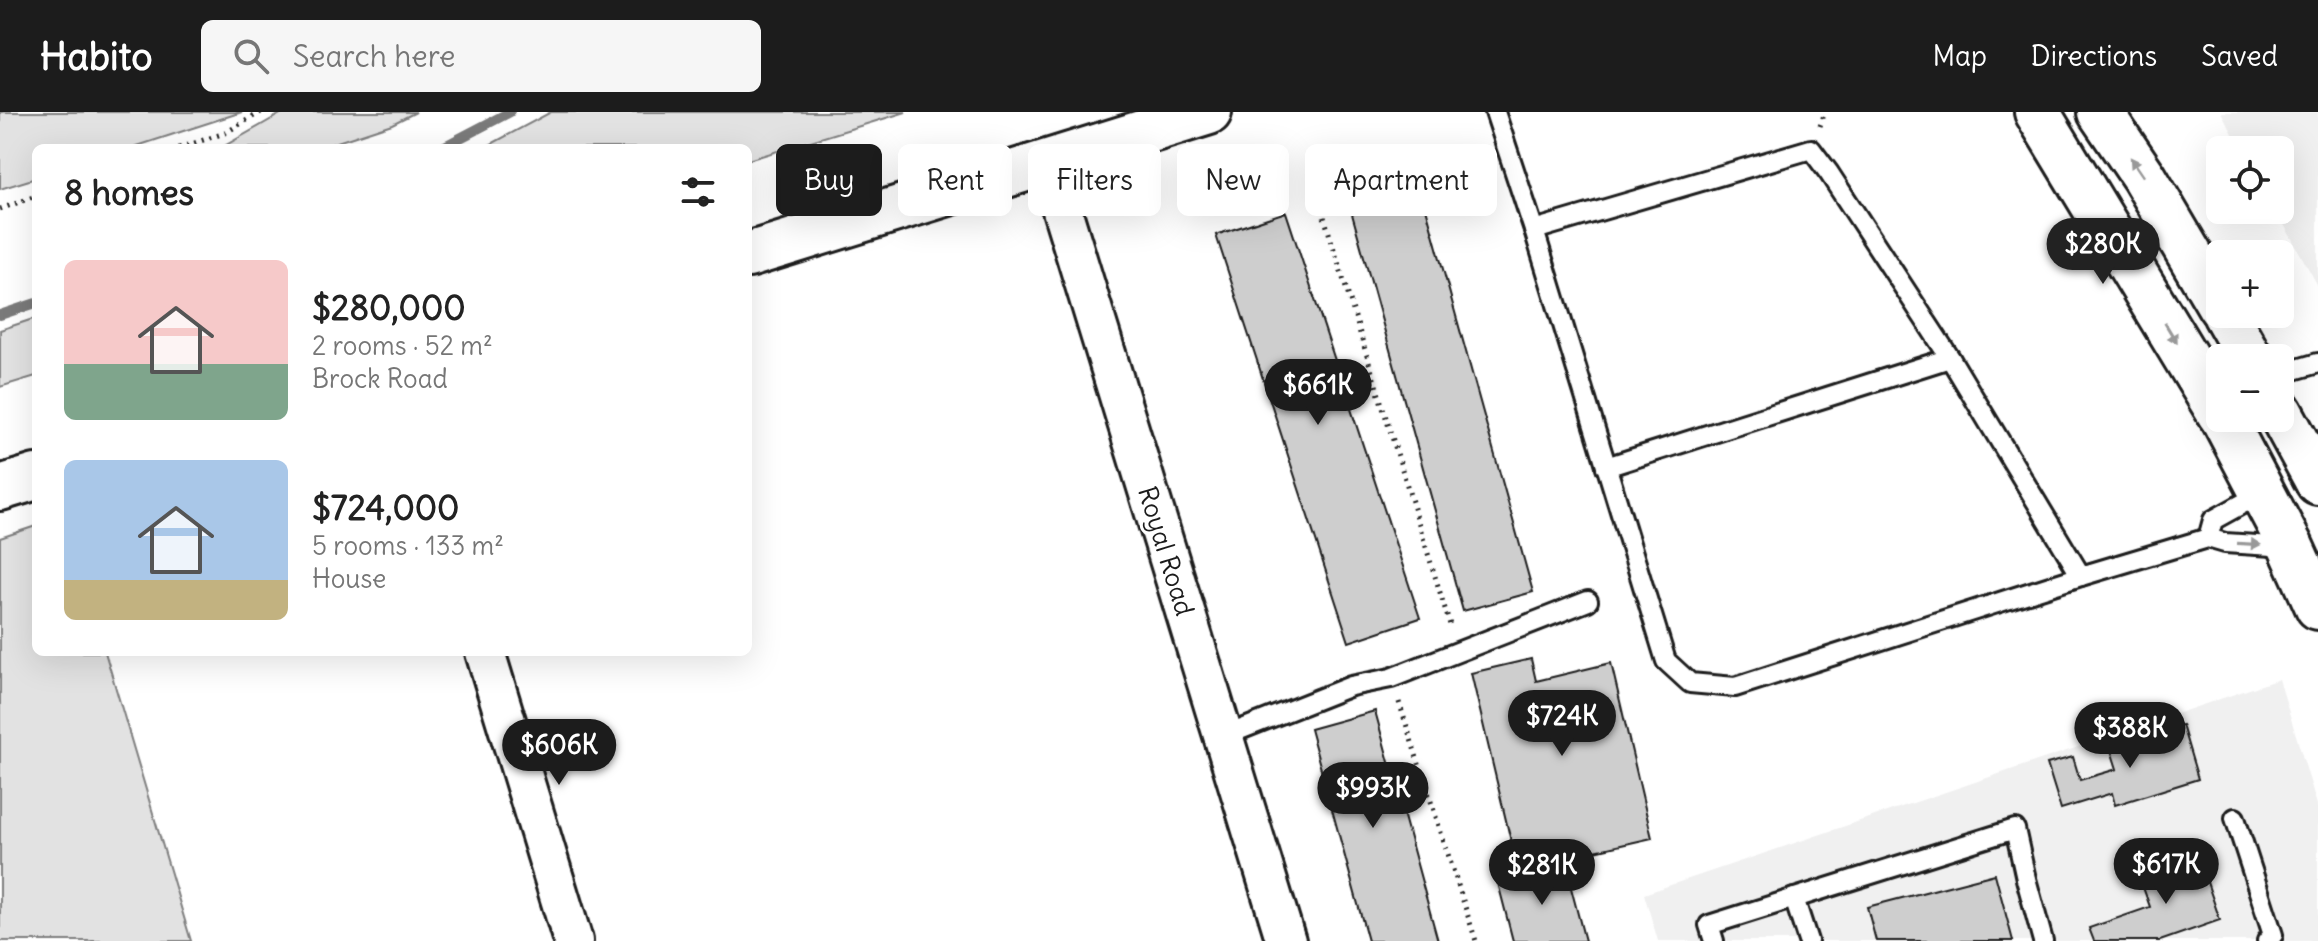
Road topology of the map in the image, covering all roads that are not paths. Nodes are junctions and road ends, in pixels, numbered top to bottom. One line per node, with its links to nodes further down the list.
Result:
1 (1209, 112): 5 (main road)
2 (1495, 112): 8 (lane)
3 (2037, 112): 14 (main road, one-way to 14)
4 (2100, 112): 10 (main road, one-way to 4)
5 (1103, 144)
6 (1028, 167): 9 (main road)
7 (1065, 216): 28 (street, Royal Road)
8 (1534, 230): 11 (lane); 17 (lane)
9 (752, 254)
10 (2206, 282)
11 (1950, 358): 17 (lane); 24 (lane)
12 (2318, 363): 13 (lane)
13 (2294, 370)
14 (2206, 391)
15 (2230, 432): 21 (main road)
16 (2291, 432): 19 (main road)
17 (1606, 467): 24 (lane)
18 (32, 478): 20 (main road)
19 (2318, 482)
20 (0, 488)
21 (2262, 493): 22 (lane); 23 (main road)
22 (2208, 538): 23 (lane, one-way to 23); 24 (lane)
23 (2291, 547): 26 (main road)
24 (2081, 576)
25 (1588, 601): 28 (lane)
26 (2318, 607)
27 (486, 656): 31 (street)
28 (1222, 737): 32 (street, Royal Road)
29 (2235, 818): 36 (lane)
30 (1794, 898): 33 (lane); 34 (lane); 35 (lane)
31 (573, 941)
32 (1286, 941)
33 (1714, 941)
34 (1808, 941)
35 (2043, 941)
36 (2267, 941)

